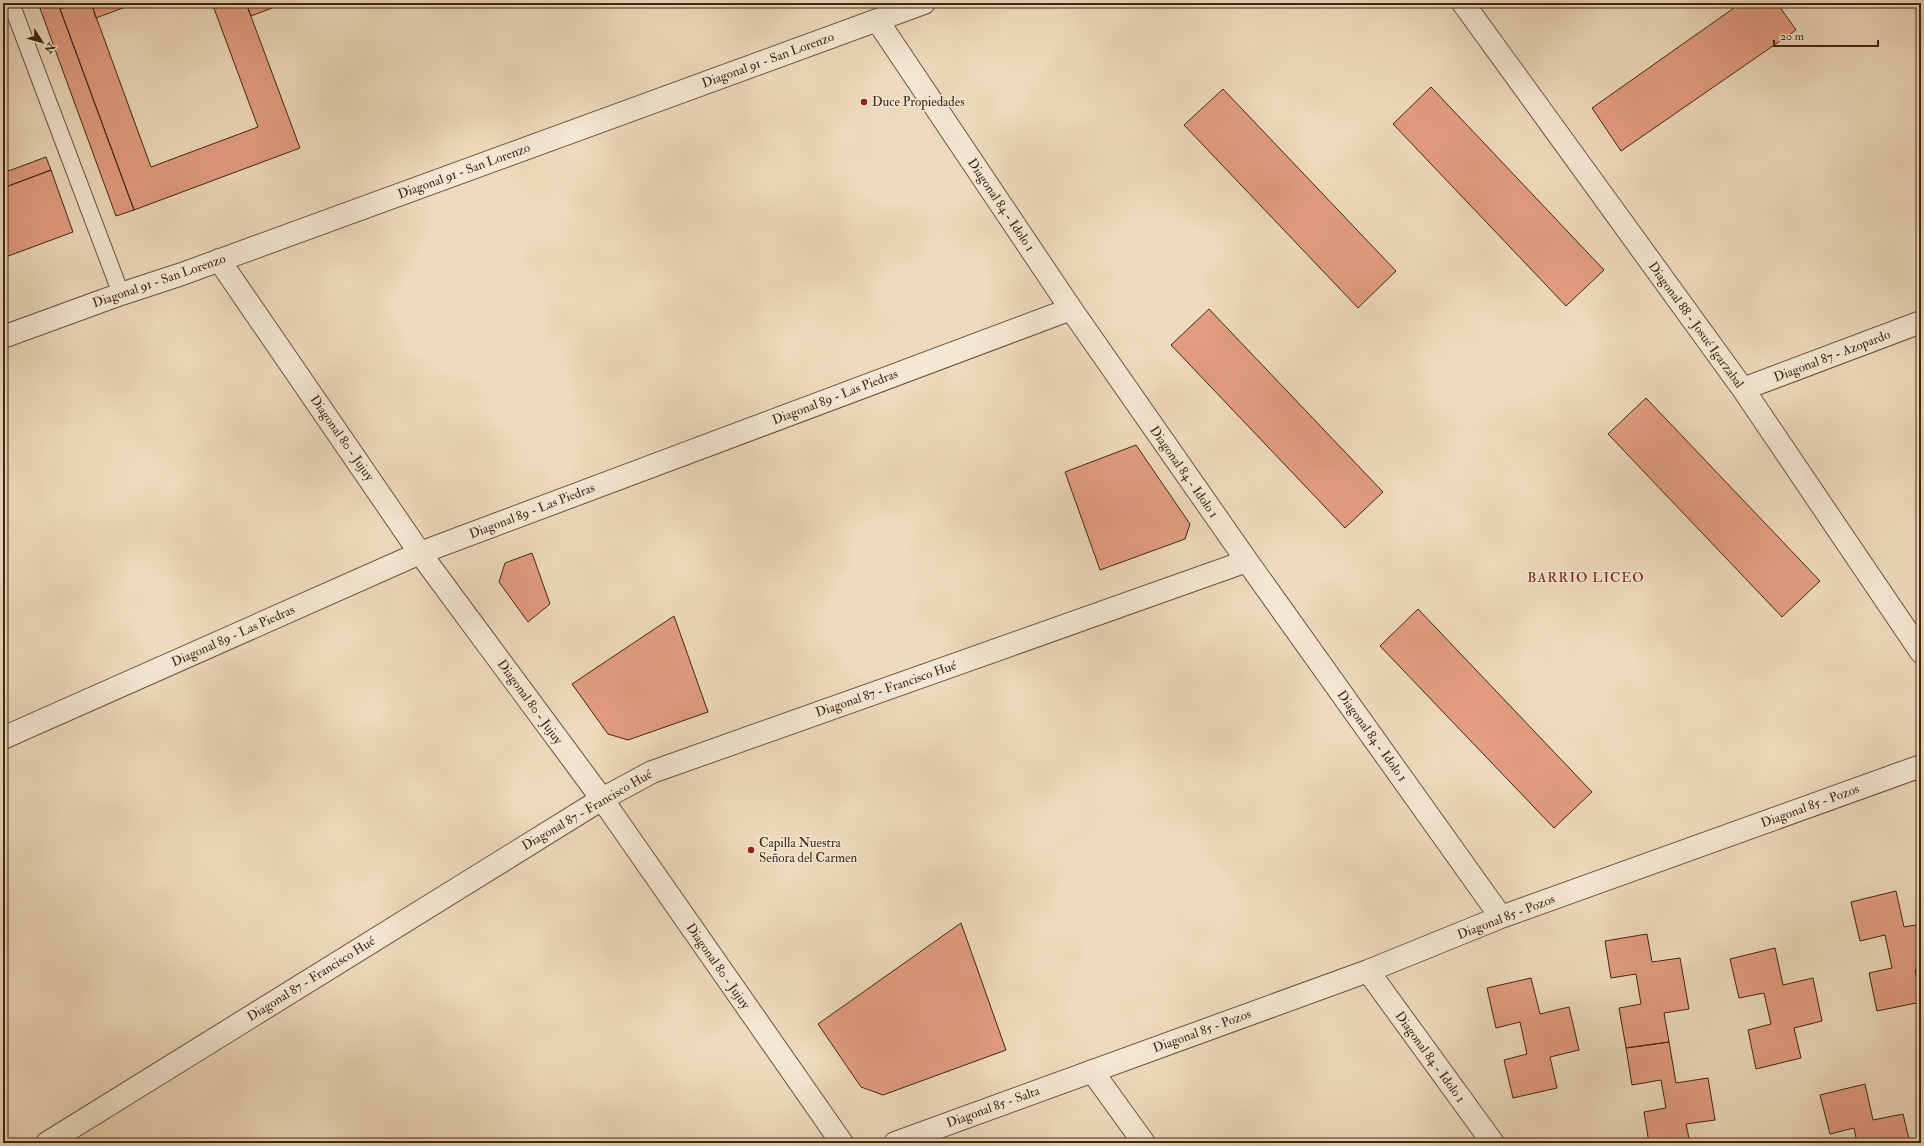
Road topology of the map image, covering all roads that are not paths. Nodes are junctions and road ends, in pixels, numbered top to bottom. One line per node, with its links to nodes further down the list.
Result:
1 (11, 3): 6 (lane)
2 (924, 3): 4 (street, Diagonal 91 - San Lorenzo)
3 (1463, 3): 10 (street, Diagonal 88 - Josué Igarzabal)
4 (877, 20): 5 (street, Diagonal 91 - San Lorenzo); 7 (street, Diagonal 84 - Idolo 1)
5 (219, 260): 6 (street, Diagonal 91 - San Lorenzo); 11 (street, Diagonal 80 - Jujuy)
6 (121, 294): 9 (street, Diagonal 91 - San Lorenzo)
7 (1071, 309): 11 (street, Diagonal 89 - Las Piedras); 12 (street, Diagonal 84 - Idolo 1)
8 (1921, 322): 10 (street, Diagonal 87 - Azopardo)
9 (3, 337)
10 (1743, 389): 13 (street, Diagonal 88 - Josué Igarzabal)
11 (420, 553): 14 (street, Diagonal 89 - Las Piedras); 16 (street, Diagonal 80 - Jujuy)
12 (1247, 562): 16 (street, Diagonal 87 - Francisco Hué); 17 (street, Diagonal 84 - Idolo 1)
13 (1921, 652)
14 (3, 738)
15 (1921, 766): 17 (street, Diagonal 85 - Pozos)
16 (602, 799): 20 (street, Diagonal 87 - Francisco Hué); 21 (street, Diagonal 80 - Jujuy)
17 (1501, 918): 18 (street, Diagonal 85 - Pozos)
18 (1368, 971): 19 (street, Diagonal 85 - Pozos); 24 (street, Diagonal 84 - Idolo 1)
19 (1092, 1071): 22 (street, Diagonal 85 - Salta); 23 (street)
20 (47, 1143)
21 (842, 1143)
22 (895, 1143)
23 (1144, 1143)
24 (1492, 1143)

